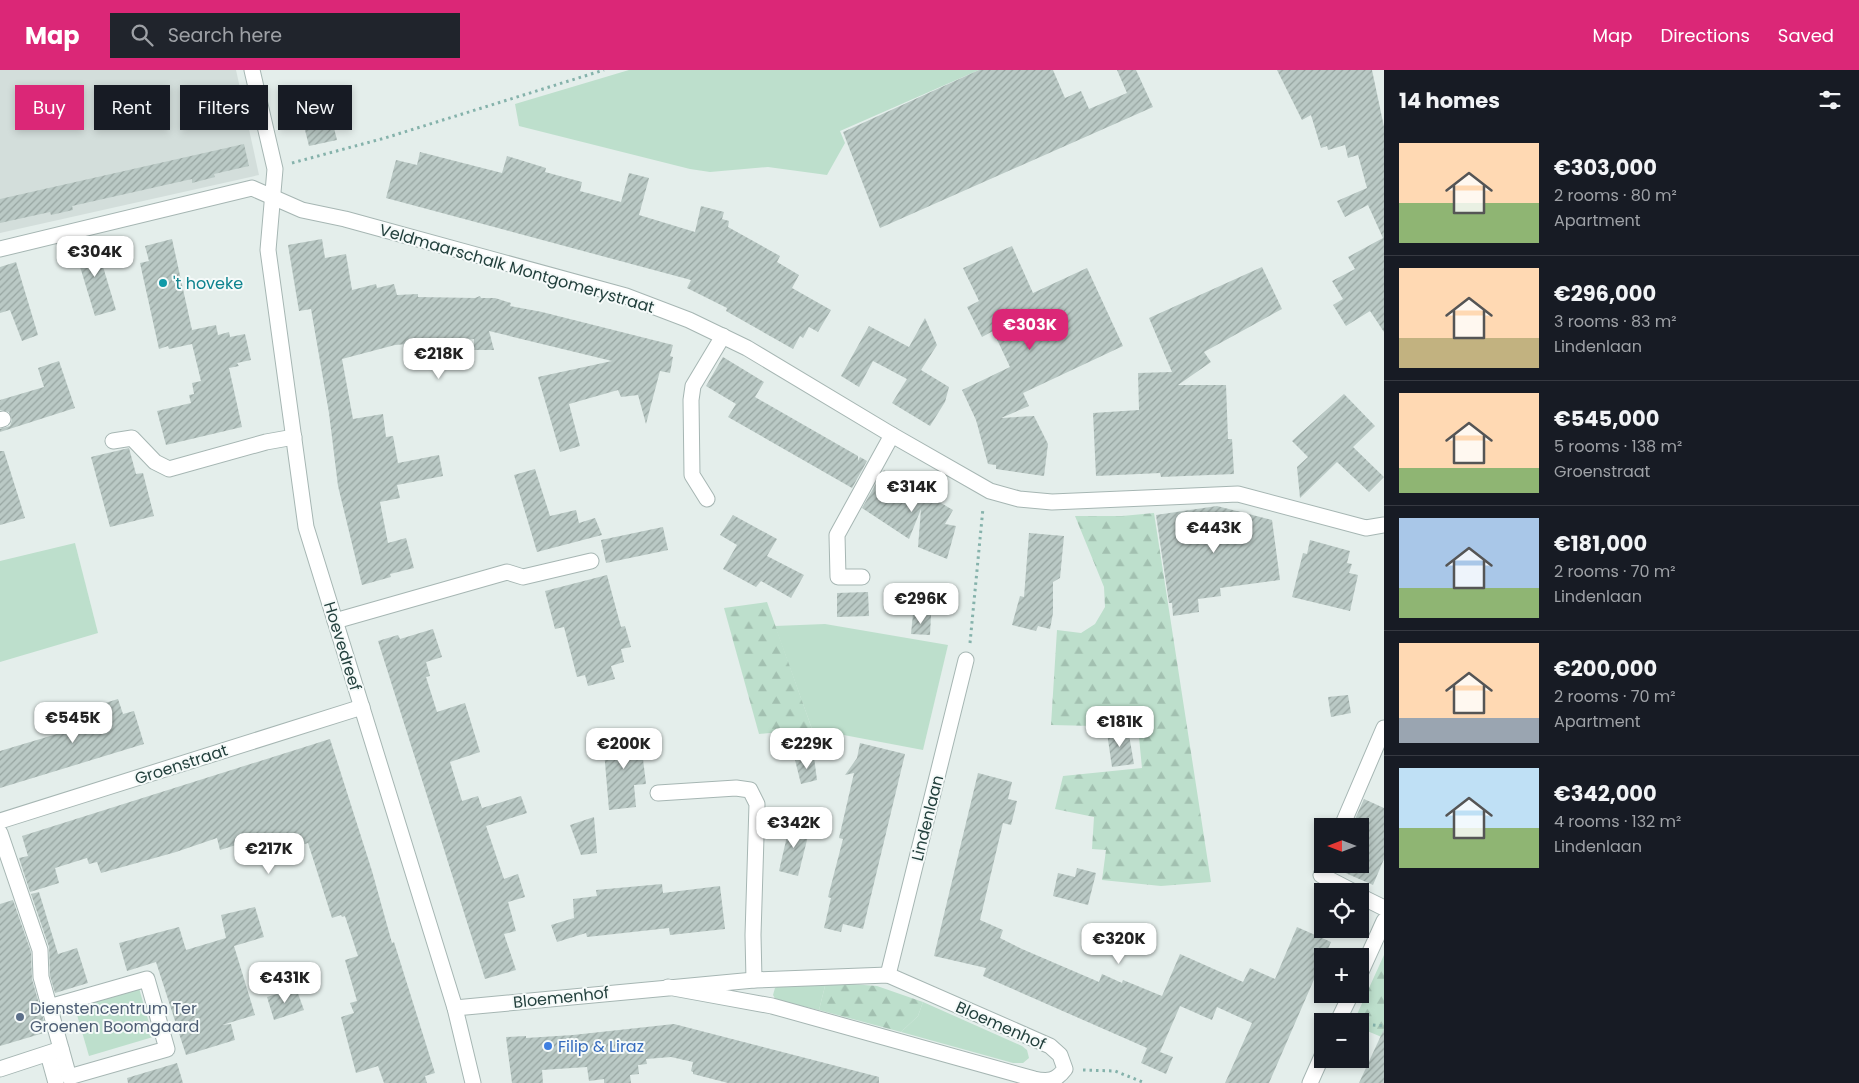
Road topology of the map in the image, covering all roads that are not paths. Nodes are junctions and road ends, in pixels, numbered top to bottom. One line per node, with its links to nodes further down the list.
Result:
1 (252, 70): 2 (street, Hoevedreef)
2 (273, 198): 3 (street, Veldmaarschalk Montgomerystraat); 4 (street, Veldmaarschalk Montgomerystraat); 6 (street, Hoevedreef)
3 (0, 249)
4 (723, 336): 5 (street, Veldmaarschalk Montgomerystraat); 8 (street)
5 (892, 435): 9 (street, Veldmaarschalk Montgomerystraat); 11 (street)
6 (294, 438): 7 (street); 12 (street, Hoevedreef)
7 (112, 441)
8 (707, 499)
9 (1384, 525)
10 (591, 561): 12 (street)
11 (862, 578)
12 (335, 622): 14 (street, Hoevedreef)
13 (966, 660): 26 (street, Lindenlaan)
14 (362, 707): 18 (street, Groenstraat); 30 (street, Hoevedreef)
15 (1384, 728): 17 (street)
16 (658, 793): 27 (street)
17 (1345, 818)
18 (0, 821)
19 (0, 833): 29 (street)
20 (1322, 873): 21 (street)
21 (1335, 883)
22 (1369, 900): 23 (street)
23 (1384, 908)
24 (1384, 921): 25 (street)
25 (1369, 954)
26 (888, 975): 27 (street, Bloemenhof); 28 (street, Bloemenhof)
27 (754, 980): 28 (street, Bloemenhof)
28 (668, 987): 30 (street, Bloemenhof)
29 (50, 1007): 31 (street); 31 (street)
30 (455, 1008): 35 (street, Hoevedreef)
31 (54, 1052): 33 (street); 34 (street)
32 (1317, 1068): 36 (street)
33 (0, 1069)
34 (56, 1083)
35 (473, 1083)
36 (1310, 1083)

